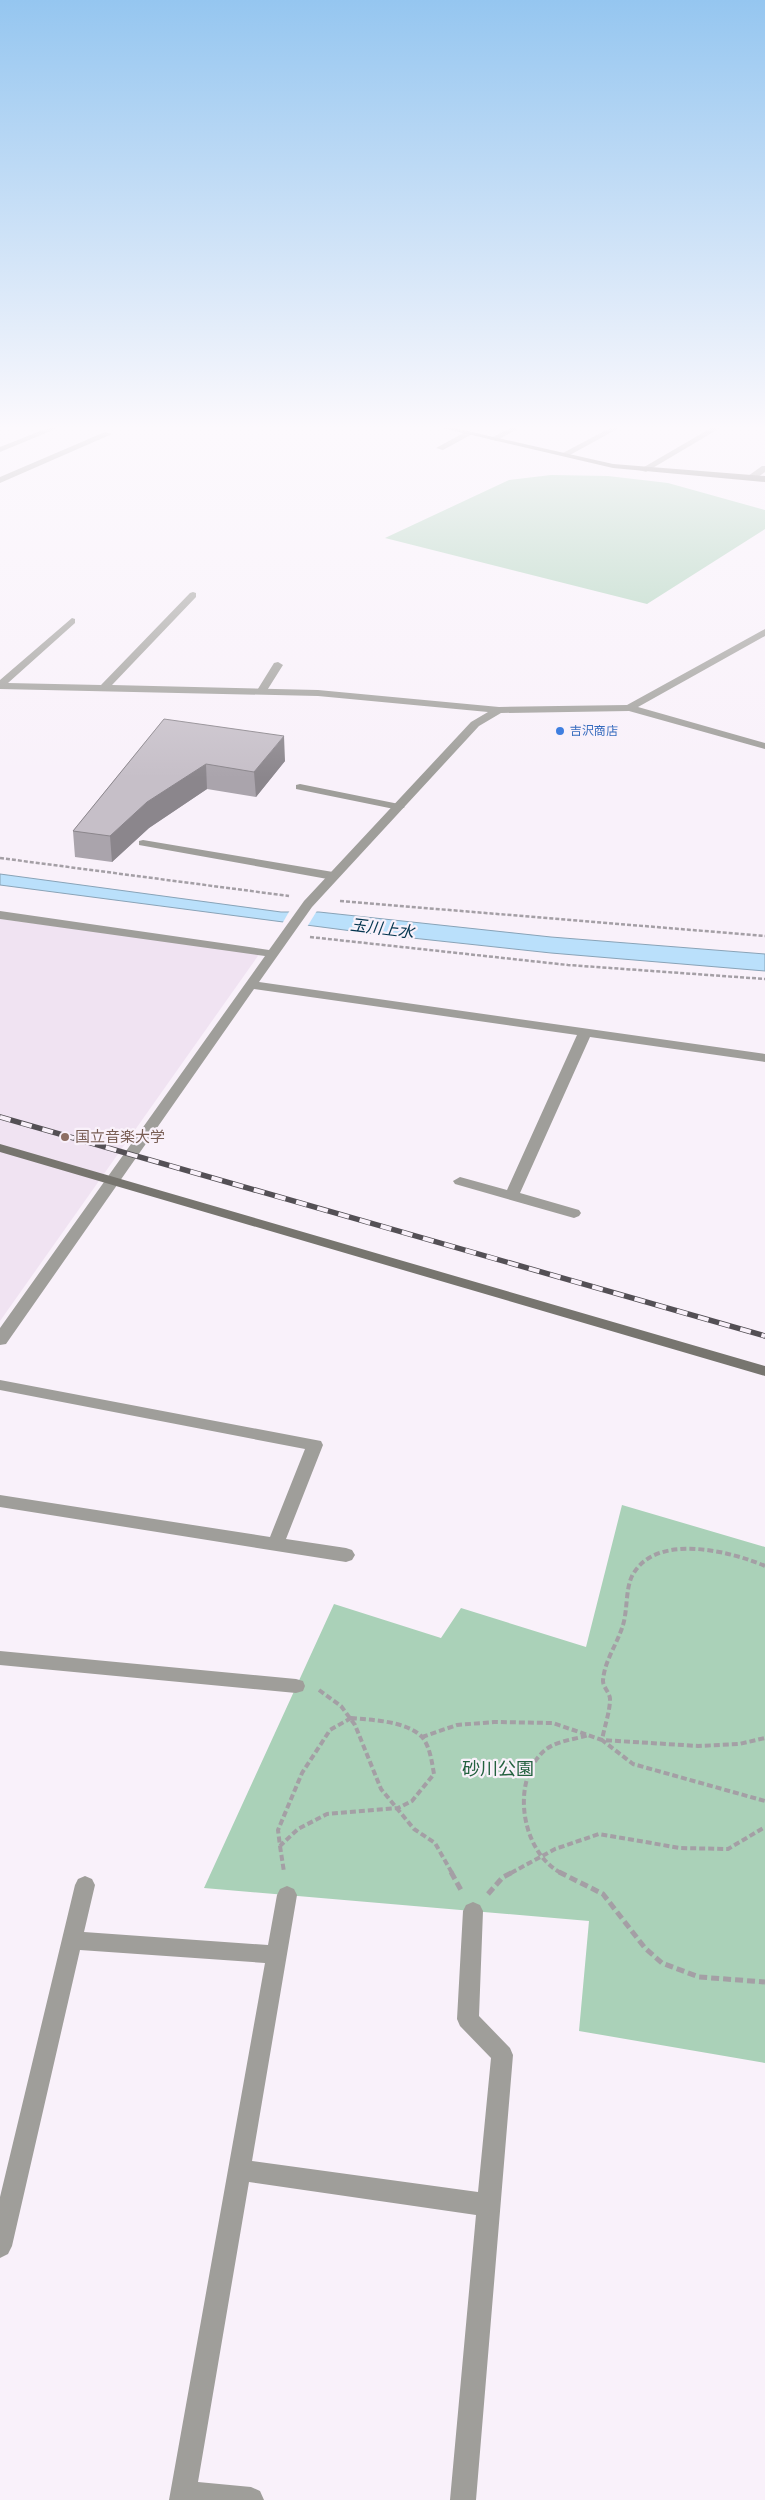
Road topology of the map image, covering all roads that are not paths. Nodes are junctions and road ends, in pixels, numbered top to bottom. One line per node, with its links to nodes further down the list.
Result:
1 (193, 596): 6 (street)
2 (72, 620): 5 (street)
3 (765, 632): 8 (street)
4 (278, 665): 7 (street)
5 (0, 685): 6 (street)
6 (103, 689): 7 (street)
7 (261, 692): 9 (street)
8 (629, 708): 9 (street); 10 (street)
9 (499, 710): 12 (street)
10 (765, 746)
11 (300, 787): 12 (street)
12 (399, 807): 14 (street)
13 (143, 843): 14 (street)
14 (333, 876): 16 (street)
15 (0, 915): 16 (street)
16 (274, 954): 17 (street)
17 (251, 985): 18 (street); 21 (street)
18 (585, 1033): 19 (street); 23 (street)
19 (765, 1058)
20 (0, 1148): 21 (street)
21 (114, 1181): 25 (street); 26 (street)
22 (460, 1181): 23 (street)
23 (512, 1195): 24 (street)
24 (574, 1213)
25 (0, 1340)
26 (765, 1371)
27 (0, 1386): 29 (street)
28 (0, 1501): 29 (street)
29 (276, 1543): 30 (street)
30 (346, 1555)
31 (0, 1658): 32 (street)
32 (296, 1686)
33 (84, 1885): 36 (street)
34 (287, 1895): 37 (street)
35 (473, 1911): 39 (street)
36 (72, 1940): 37 (street); 40 (street)
37 (276, 1955): 38 (street)
38 (239, 2170): 39 (street); 41 (street)
39 (488, 2205): 43 (street)
40 (0, 2246)
41 (182, 2497): 42 (street)
42 (250, 2500)
43 (463, 2500)

